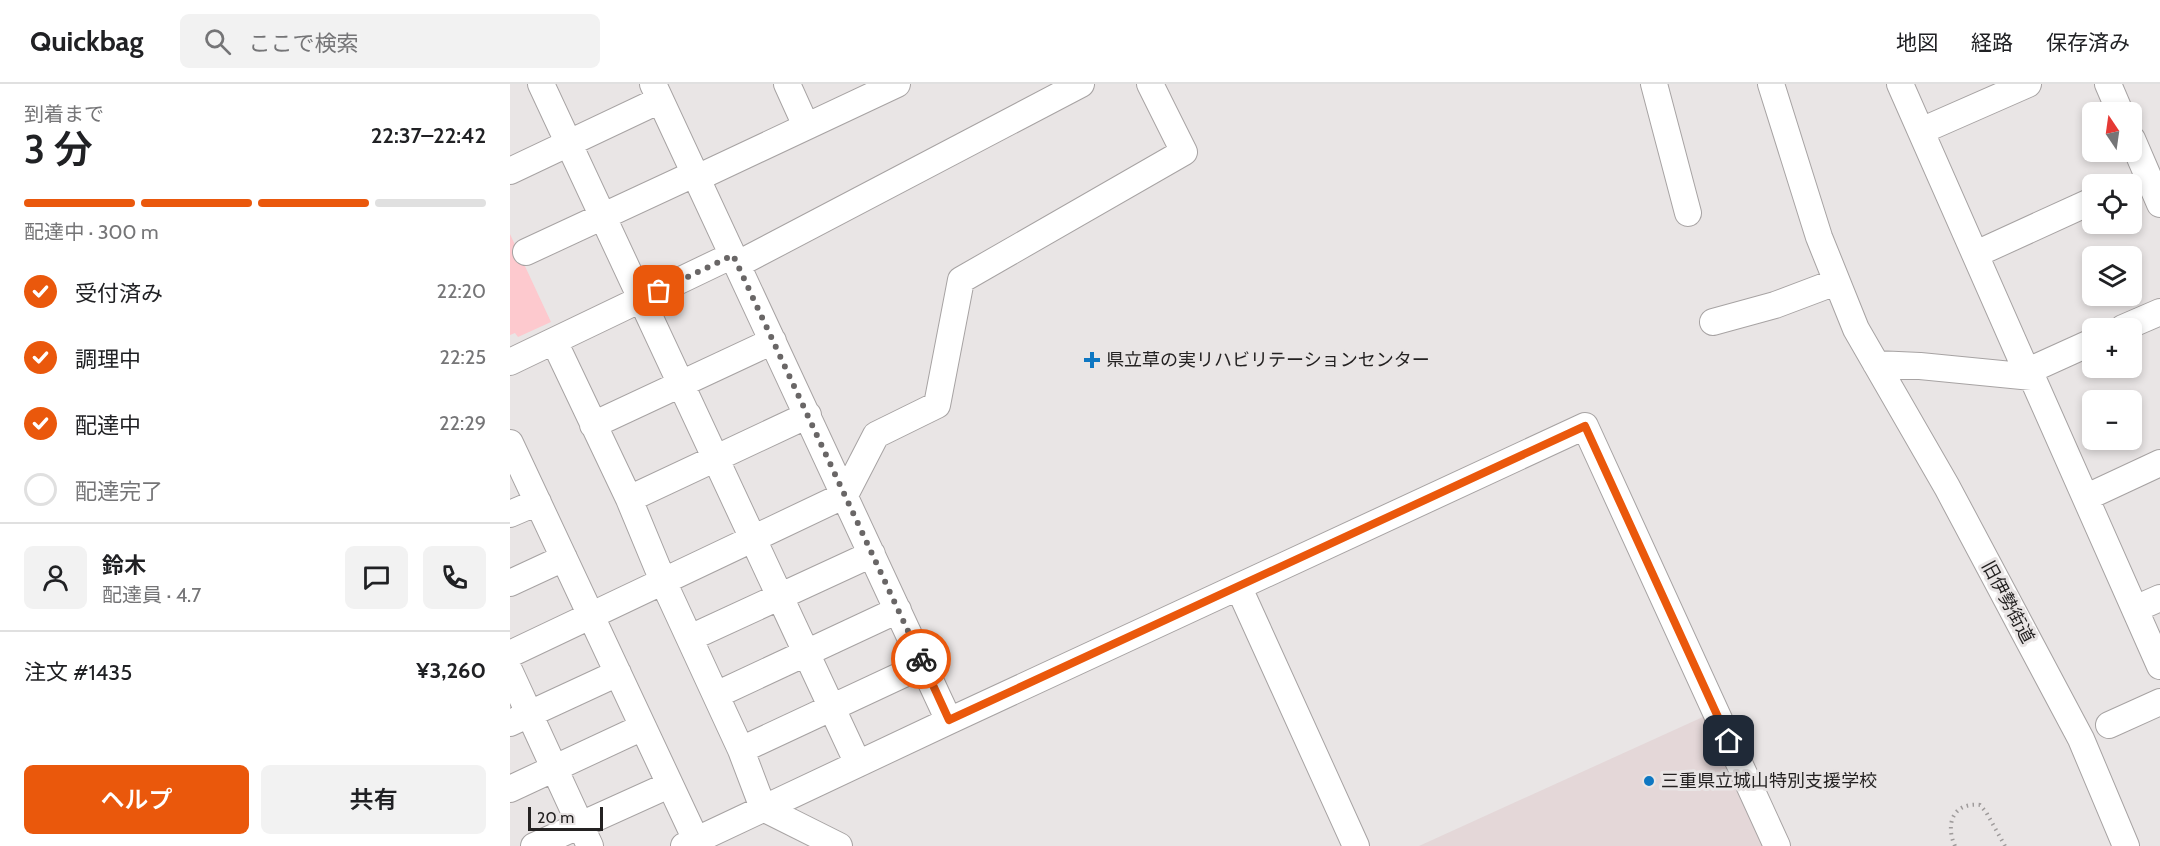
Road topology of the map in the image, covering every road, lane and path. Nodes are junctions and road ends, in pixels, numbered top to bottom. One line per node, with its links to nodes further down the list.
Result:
1 (541, 84): 15 (street)
2 (787, 84): 13 (street)
3 (1081, 84): 25 (street)
4 (1150, 84): 43 (street)
5 (1654, 84): 21 (street)
6 (1771, 84): 26 (street, 旧伊勢街道)
7 (1900, 84): 14 (street)
8 (2028, 84): 14 (street)
9 (2108, 84): 12 (street)
10 (894, 85): 13 (street)
11 (658, 89): 15 (street); 17 (street)
12 (2116, 102)
13 (806, 126): 17 (street)
14 (1921, 132): 24 (street)
15 (569, 144): 16 (street); 22 (street)
16 (510, 171)
17 (695, 176): 22 (street); 25 (street)
18 (2142, 185): 19 (street)
19 (2160, 204)
20 (2082, 206): 24 (street)
21 (1688, 213)
22 (603, 216): 23 (street); 27 (street)
23 (526, 252)
24 (1976, 254): 36 (street)
25 (735, 260): 27 (street); 31 (street)
26 (1836, 282): 30 (street); 35 (street, 旧伊勢街道)
27 (641, 300): 32 (street); 37 (street)
28 (2160, 312): 29 (street)
29 (2142, 320)
30 (1713, 322)
31 (773, 341): 37 (street); 38 (street)
32 (554, 342): 34 (street); 39 (street)
33 (2082, 347): 36 (street)
34 (510, 362)
35 (1876, 364): 36 (street); 72 (street, 旧伊勢街道)
36 (2030, 374): 44 (street)
37 (680, 384): 39 (street); 41 (street)
38 (808, 415): 41 (street); 43 (street)
39 (593, 425): 45 (street)
40 (511, 446): 46 (street)
41 (715, 459): 45 (street); 48 (street)
42 (2160, 463): 44 (street)
43 (845, 495): 48 (street); 49 (street)
44 (2087, 497): 56 (street)
45 (629, 499): 51 (street)
46 (538, 502): 47 (street); 50 (street)
47 (510, 514)
48 (752, 538): 51 (street); 54 (street)
49 (872, 554): 54 (street); 57 (street)
50 (564, 558): 52 (street); 58 (street)
51 (663, 581): 58 (street); 59 (street)
52 (510, 583)
53 (1239, 588): 70 (street); 83 (street); 84 (street)
54 (779, 597): 59 (street); 60 (street)
55 (2160, 598): 56 (street)
56 (2135, 609): 63 (street)
57 (898, 610): 60 (street); 62 (street)
58 (590, 615): 61 (street); 65 (street)
59 (690, 638): 66 (street)
60 (805, 652): 66 (street); 68 (street)
61 (510, 654)
62 (923, 664): 68 (street); 70 (street)
63 (2160, 666)
64 (510, 672): 69 (street)
65 (618, 674): 69 (street); 71 (street)
66 (716, 695): 73 (street)
67 (2160, 702): 72 (street)
68 (831, 707): 73 (street); 74 (street)
69 (520, 719): 75 (street)
70 (949, 720): 74 (street)
71 (643, 728): 75 (street); 76 (street)
72 (2093, 733): 87 (street, 旧伊勢街道)
73 (741, 750): 78 (street)
74 (858, 764): 78 (street)
75 (554, 769): 77 (street); 79 (street)
76 (669, 785): 79 (street); 80 (street)
77 (510, 789)
78 (763, 808): 80 (street); 82 (street)
79 (585, 835): 81 (street)
80 (690, 843)
81 (534, 846)
82 (839, 846)
83 (1356, 846)
84 (1777, 846)
85 (1955, 846): 86 (path)
86 (2005, 846)
87 (2126, 846)

